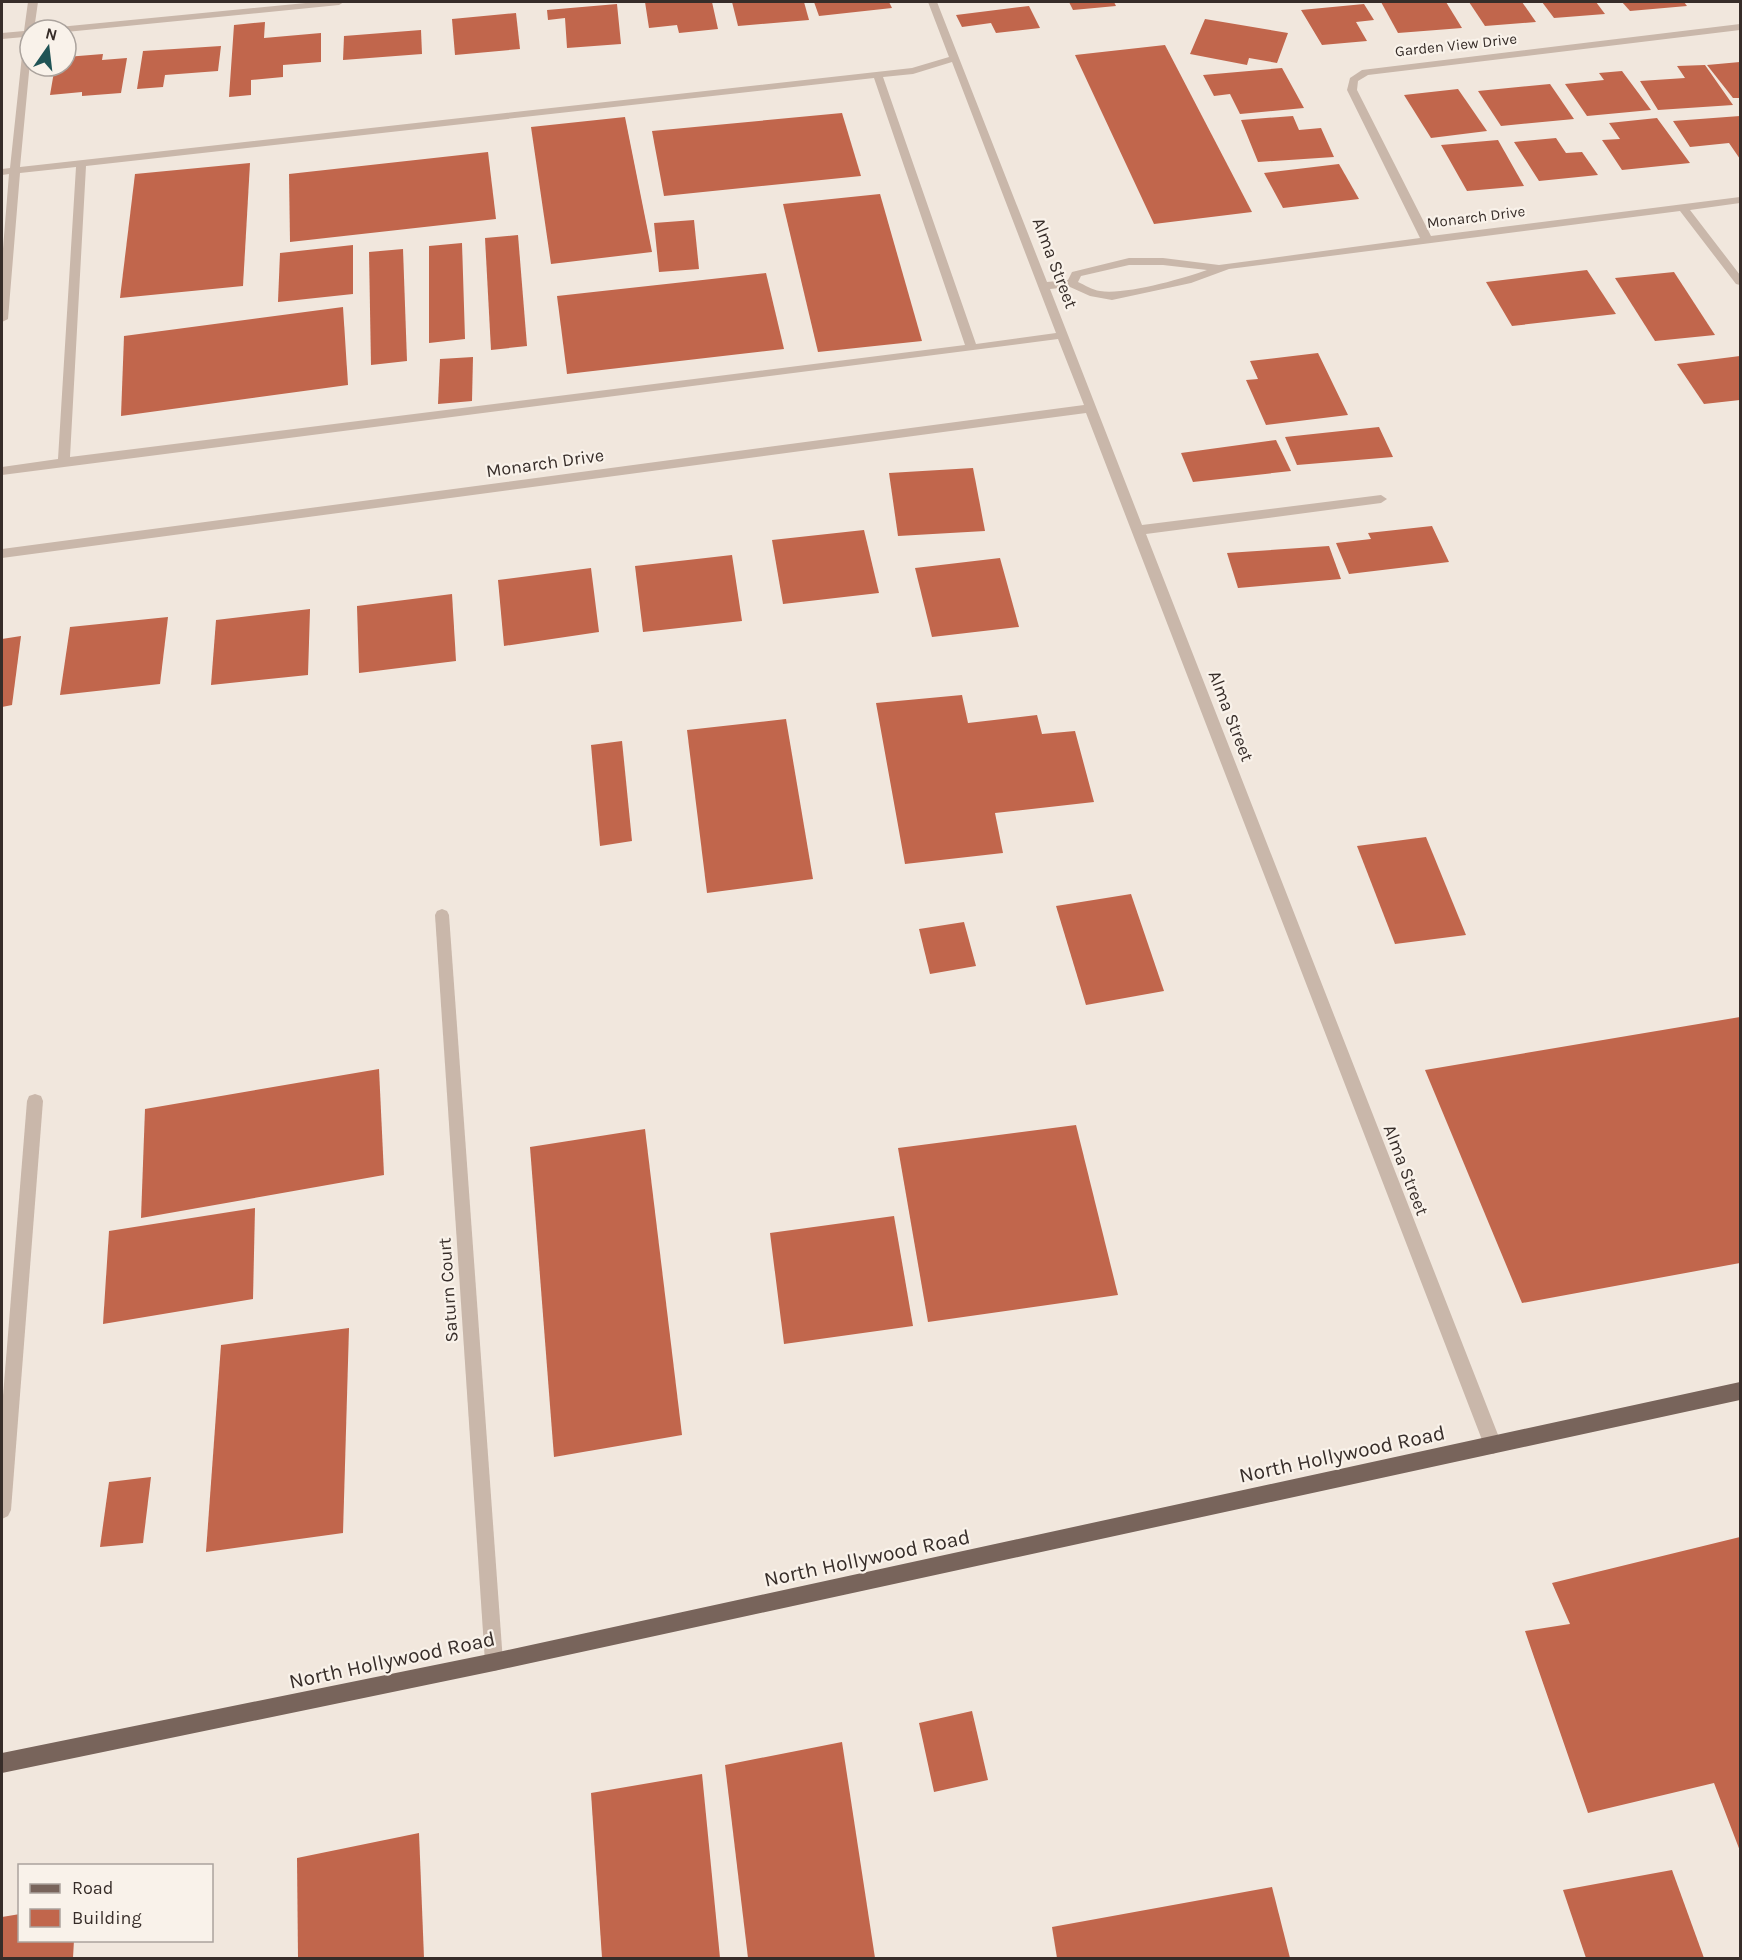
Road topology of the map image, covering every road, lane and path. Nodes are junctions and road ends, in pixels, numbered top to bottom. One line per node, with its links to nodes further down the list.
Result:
1 (33, 2): 4 (street)
2 (339, 2): 6 (street)
3 (933, 2): 9 (street, Alma Street)
4 (31, 18)
5 (1740, 27): 17 (street, Garden View Drive)
6 (78, 28)
7 (18, 34): 8 (street)
8 (2, 36)
9 (956, 58): 10 (street); 21 (street, Alma Street)
10 (878, 76): 12 (street); 24 (street)
11 (24, 78): 13 (street)
12 (81, 165): 13 (street); 26 (street)
13 (14, 170): 14 (street); 22 (street)
14 (2, 172)
15 (1740, 200): 16 (street, Monarch Drive)
16 (1682, 207): 17 (street, Monarch Drive); 19 (street)
17 (1427, 240): 18 (street, Monarch Drive)
18 (1217, 268): 20 (street, Monarch Drive); 20 (street, Monarch Drive)
19 (1740, 282)
20 (1072, 283): 21 (street, Monarch Drive)
21 (1044, 286): 23 (street, Alma Street)
22 (2, 319)
23 (1064, 335): 24 (street); 25 (street, Alma Street)
24 (972, 348): 26 (street)
25 (1092, 408): 29 (street, Alma Street); 30 (street, Monarch Drive)
26 (64, 462): 27 (street)
27 (2, 471)
28 (1381, 499): 29 (street)
29 (1139, 530): 34 (street, Alma Street)
30 (2, 554)
31 (442, 915): 36 (street, Saturn Court)
32 (35, 1101): 35 (street)
33 (1740, 1391): 34 (main road, North Hollywood Road)
34 (1493, 1444): 36 (main road, North Hollywood Road)
35 (2, 1510)
36 (494, 1662): 37 (main road, North Hollywood Road)
37 (2, 1763)

